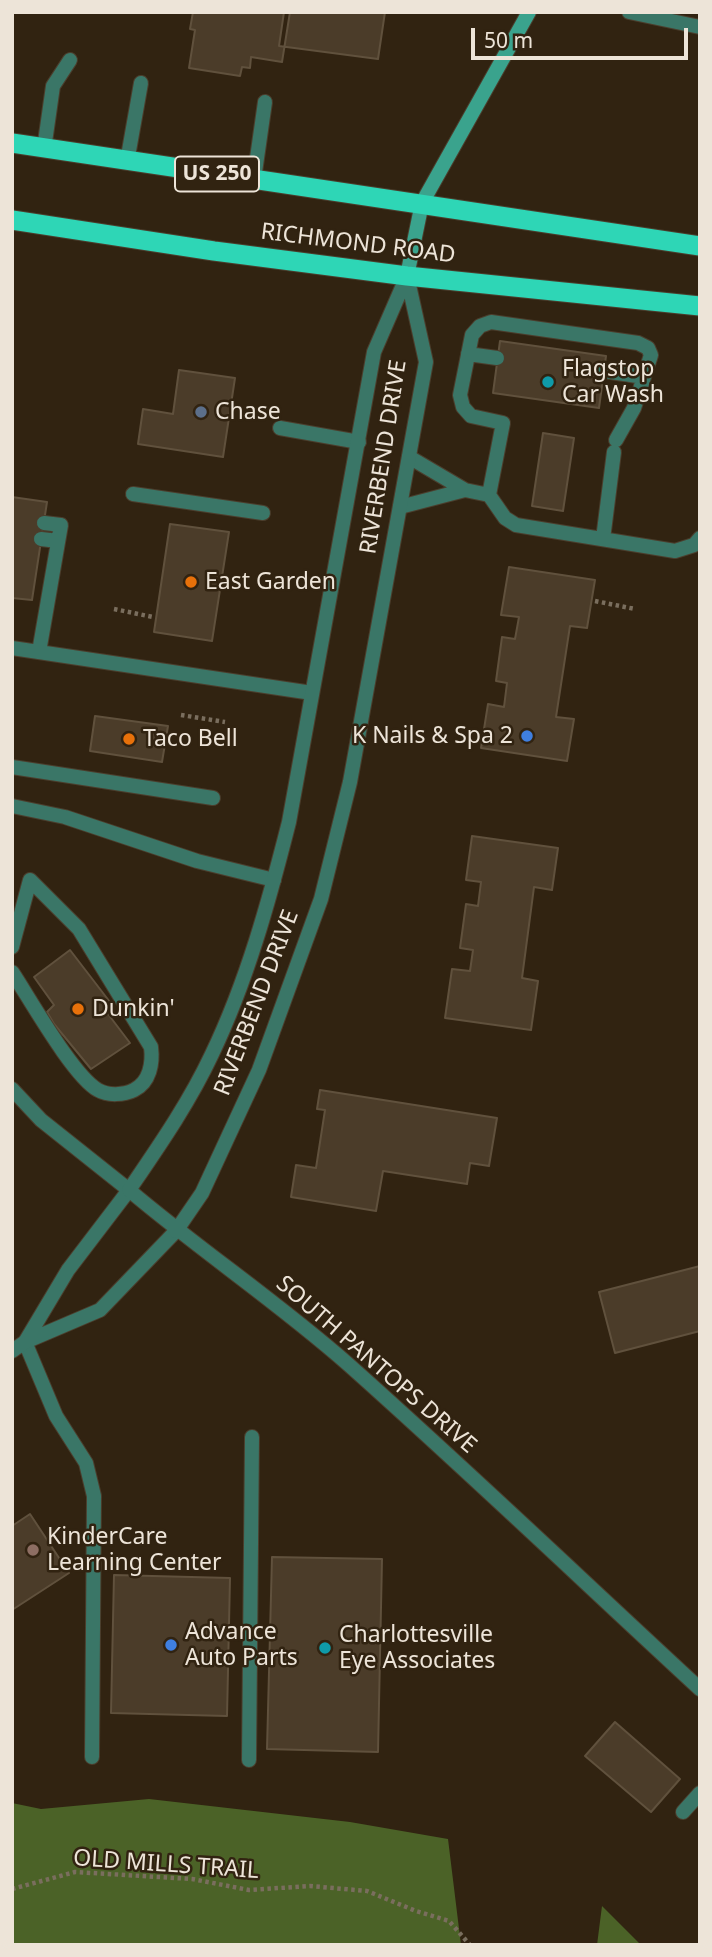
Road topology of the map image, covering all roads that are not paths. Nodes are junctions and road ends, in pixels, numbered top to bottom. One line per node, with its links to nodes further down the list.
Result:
1 (529, 12): 11 (main road)
2 (629, 12): 3 (street)
3 (700, 27)
4 (70, 60): 8 (street)
5 (141, 83): 9 (street)
6 (265, 102): 10 (street)
7 (12, 143): 8 (highway, US 250)
8 (44, 149): 9 (highway, US 250)
9 (127, 162): 10 (highway, US 250)
10 (254, 178): 11 (highway, US 250)
11 (422, 203): 13 (highway, RICHMOND ROAD / US 250); 14 (main road)
12 (12, 220): 14 (highway, RICHMOND ROAD)
13 (700, 246)
14 (407, 276): 15 (highway, RICHMOND ROAD); 21 (street, RIVERBEND DRIVE); 22 (street, RIVERBEND DRIVE)
15 (700, 306)
16 (468, 354): 17 (street); 19 (street); 25 (street)
17 (498, 358)
18 (604, 371): 19 (street)
19 (644, 377): 31 (street)
20 (280, 428): 21 (street)
21 (359, 442): 39 (street, RIVERBEND DRIVE)
22 (409, 457): 23 (street); 26 (street, RIVERBEND DRIVE)
23 (465, 491): 25 (street); 26 (street)
24 (133, 494): 27 (street)
25 (489, 495): 31 (street)
26 (400, 507): 48 (street, RIVERBEND DRIVE)
27 (264, 513)
28 (44, 523): 32 (street)
29 (700, 538): 31 (street)
30 (41, 539): 32 (street)
31 (603, 539)
32 (58, 541): 34 (street)
33 (39, 555): 34 (street)
34 (55, 557): 36 (street)
35 (37, 572): 36 (street)
36 (53, 574): 38 (street)
37 (12, 648): 38 (street)
38 (39, 652): 39 (street)
39 (312, 693): 43 (street, RIVERBEND DRIVE)
40 (12, 767): 41 (street)
41 (213, 798)
42 (12, 806): 43 (street)
43 (274, 880): 47 (street, RIVERBEND DRIVE)
44 (12, 947): 45 (street)
45 (12, 972)
46 (12, 1089): 47 (street, SOUTH PANTOPS DRIVE)
47 (129, 1190): 48 (street, SOUTH PANTOPS DRIVE); 49 (street, RIVERBEND DRIVE)
48 (176, 1231): 49 (street, RIVERBEND DRIVE); 52 (street, SOUTH PANTOPS DRIVE)
49 (25, 1342): 50 (street, RIVERBEND DRIVE); 53 (street)
50 (12, 1351)
51 (251, 1437): 54 (street)
52 (700, 1689)
53 (92, 1757)
54 (249, 1760)
55 (700, 1793): 56 (street)
56 (683, 1812)

